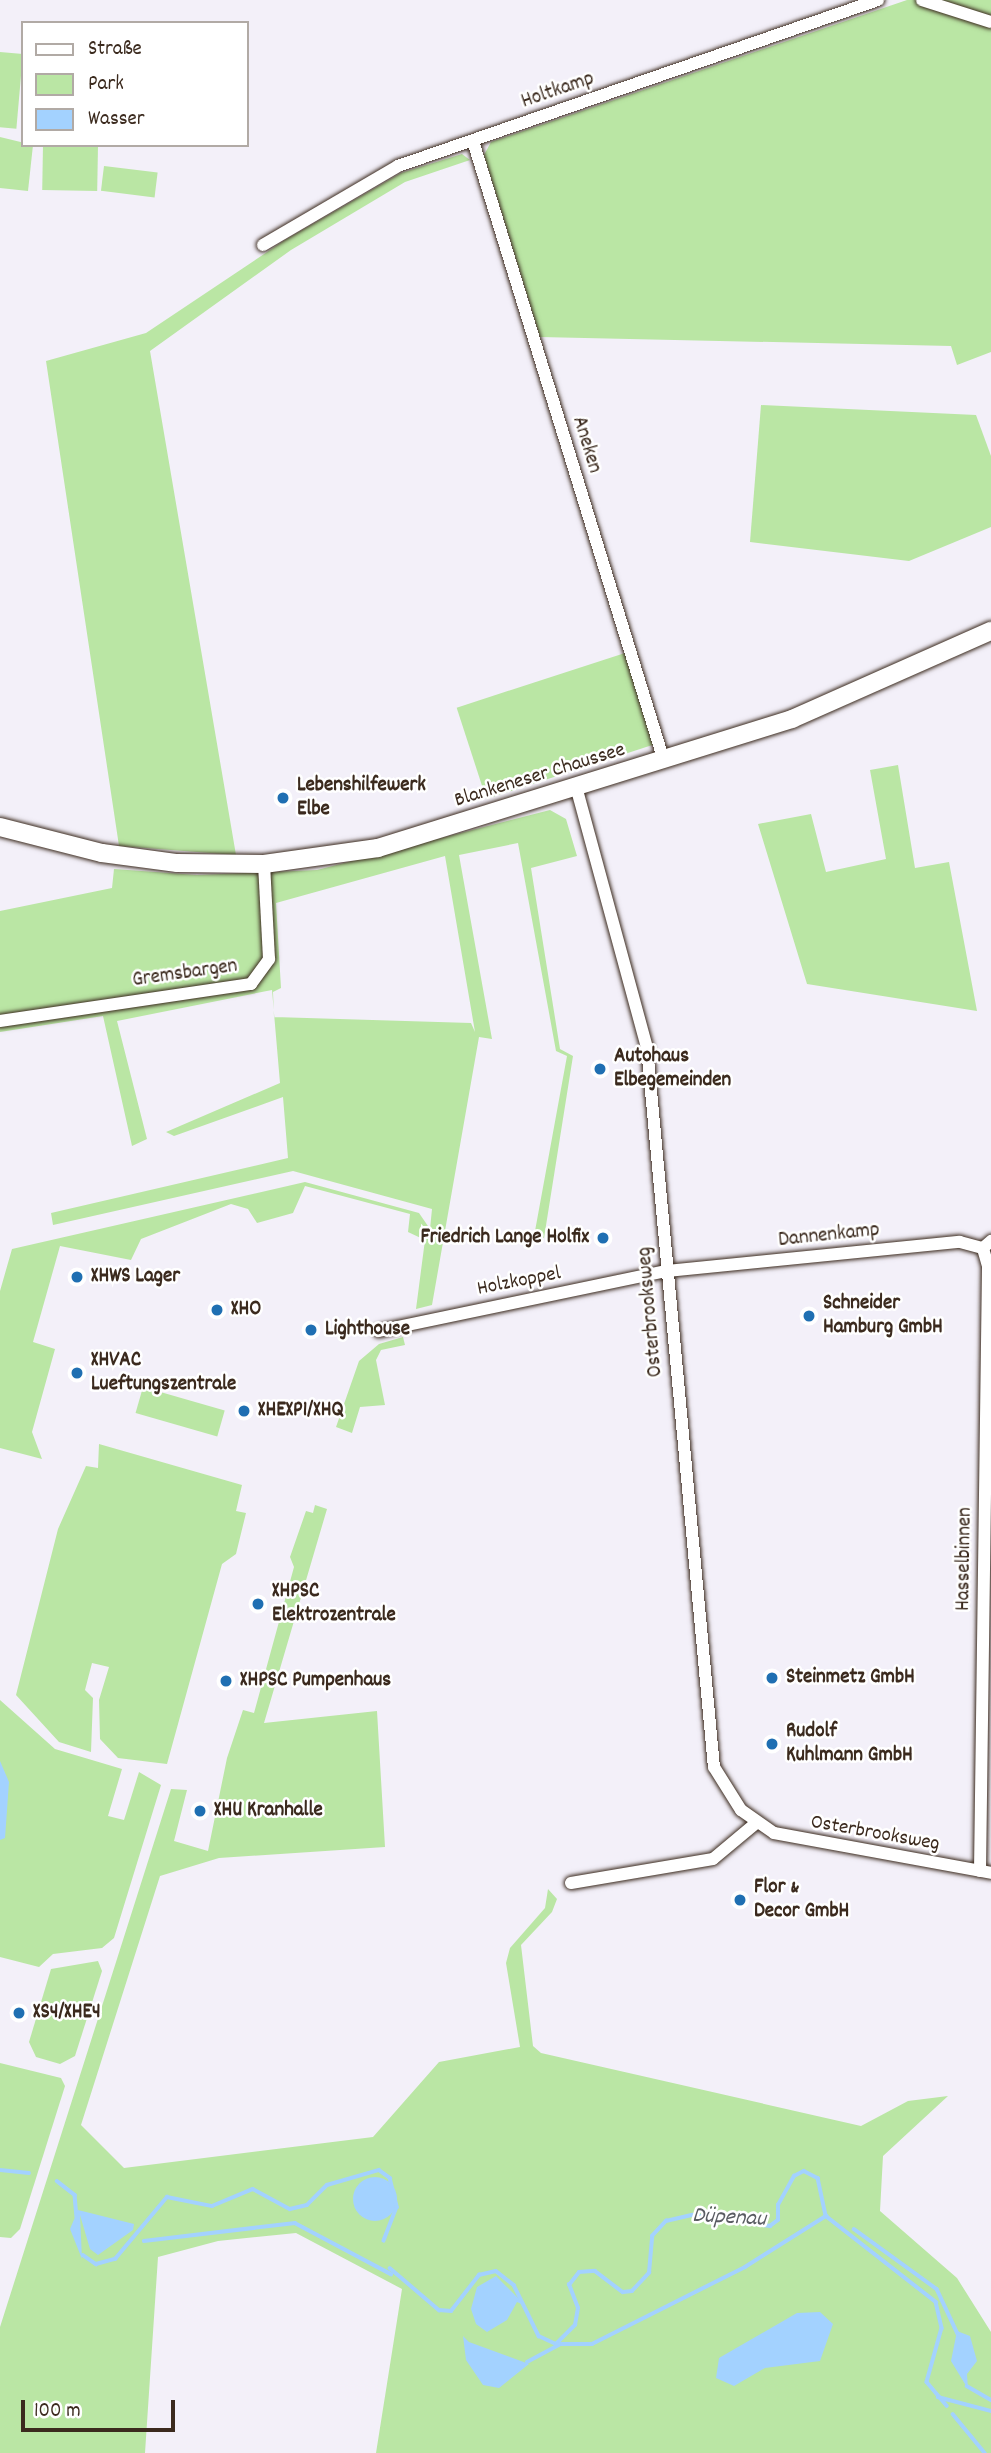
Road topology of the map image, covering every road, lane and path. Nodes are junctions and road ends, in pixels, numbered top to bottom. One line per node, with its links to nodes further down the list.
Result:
1 (878, 0): 4 (street, Holtkamp)
2 (922, 0): 3 (street)
3 (991, 22)
4 (474, 141): 5 (street, Holtkamp); 7 (street, Aneken)
5 (263, 245)
6 (991, 631): 7 (main road, Blankeneser Chaussee)
7 (664, 761): 8 (main road, Blankeneser Chaussee)
8 (577, 790): 10 (main road, Blankeneser Chaussee); 13 (street, Osterbrooksweg)
9 (0, 827): 10 (main road, Blankeneser Chaussee)
10 (264, 864): 11 (street, Gremsbargen)
11 (0, 1021)
12 (987, 1245): 13 (street, Dannenkamp); 16 (street, Hasselbinnen)
13 (667, 1271): 14 (street, Holzkoppel); 15 (street, Osterbrooksweg)
14 (379, 1331)
15 (756, 1823): 16 (street, Osterbrooksweg); 17 (street)
16 (986, 1872)
17 (571, 1883)

